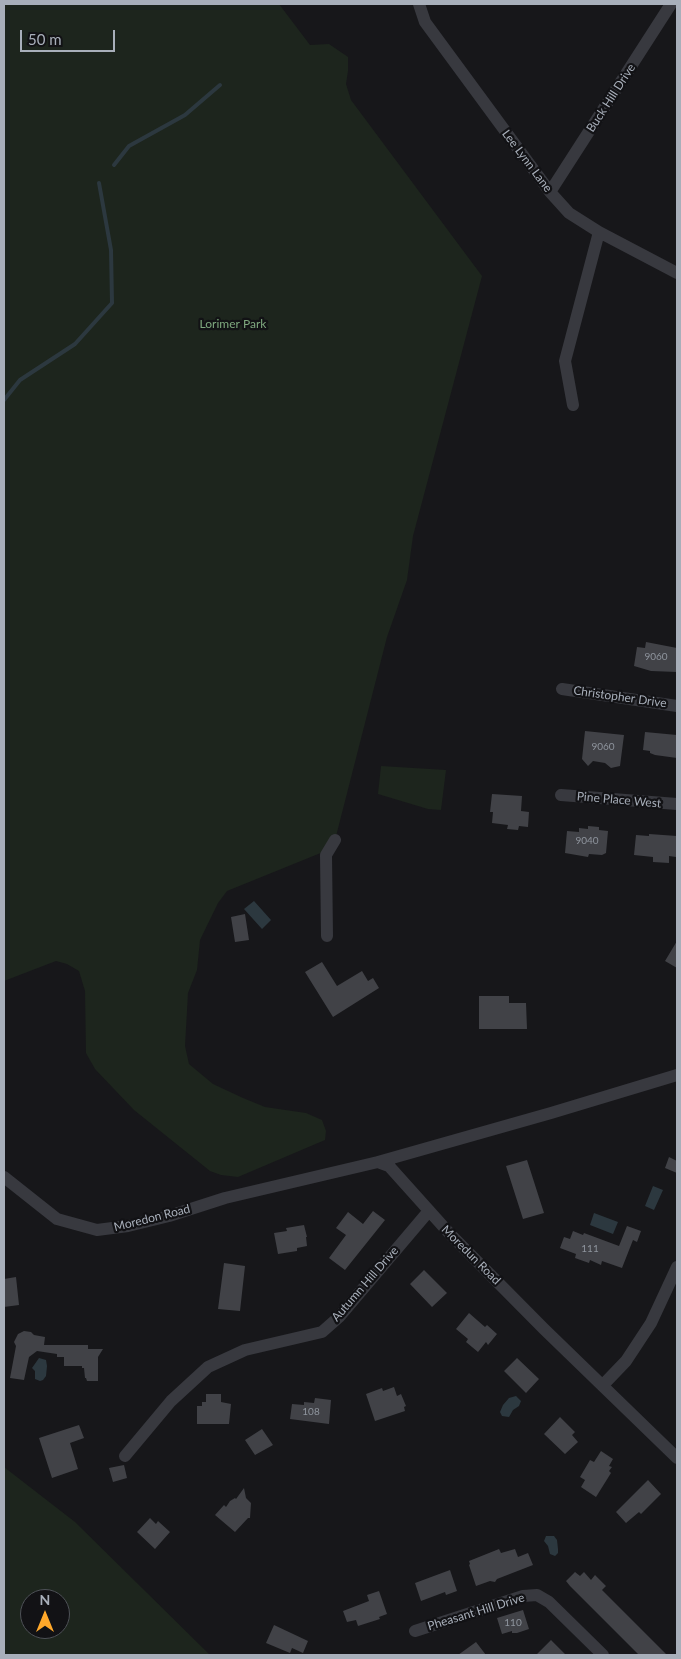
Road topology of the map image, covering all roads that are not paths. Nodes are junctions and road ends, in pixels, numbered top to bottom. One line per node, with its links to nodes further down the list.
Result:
1 (419, 4): 3 (street, Lee Lynn Lane)
2 (671, 4): 3 (street, Buck Hill Drive)
3 (550, 192): 4 (street, Lee Lynn Lane)
4 (599, 232): 5 (street, Lee Lynn Lane); 6 (street)
5 (677, 273)
6 (573, 405)
7 (562, 689): 8 (street, Christopher Drive)
8 (677, 706)
9 (561, 795): 10 (street, Pine Place West)
10 (677, 804)
11 (334, 840): 12 (street)
12 (327, 936)
13 (677, 1075): 14 (street)
14 (378, 1162): 15 (street, Moredon Road); 16 (street, Moredun Road)
15 (4, 1177)
16 (428, 1212): 18 (street, Moredun Road); 19 (street, Autumn Hill Drive)
17 (677, 1267): 18 (street)
18 (603, 1385): 20 (street, Moredun Road)
19 (125, 1456)
20 (677, 1458)
21 (415, 1631): 22 (street, Pheasant Hill Drive)
22 (603, 1655)

